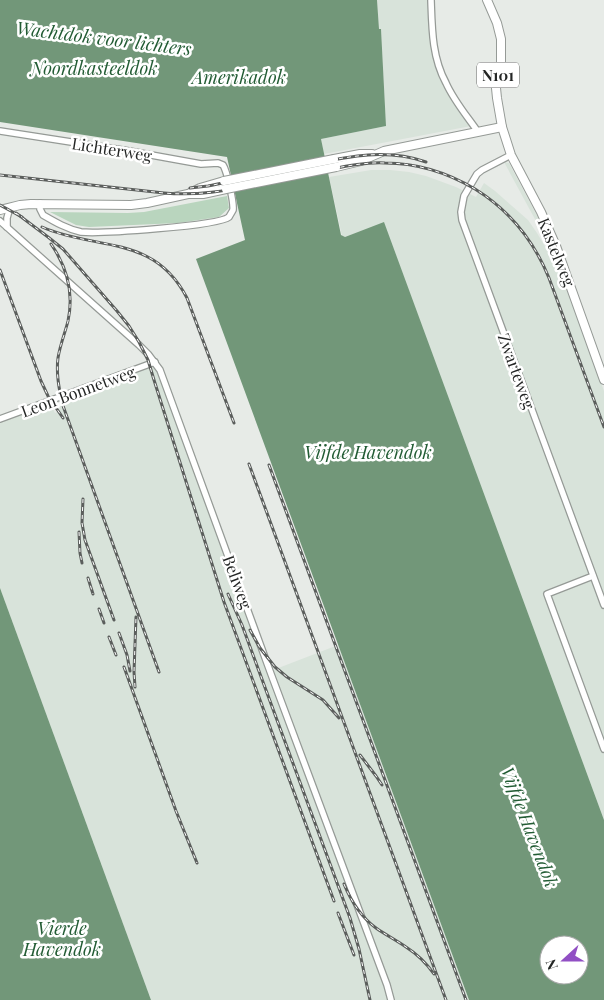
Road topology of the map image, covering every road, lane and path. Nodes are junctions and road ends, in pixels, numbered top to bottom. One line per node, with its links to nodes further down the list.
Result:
1 (431, 0): 5 (street)
2 (487, 0): 3 (main road, N101)
3 (502, 127): 5 (main road); 6 (main road, Kastelweg)
4 (0, 131): 7 (street, Lichterweg)
5 (478, 132): 7 (main road, bridge)
6 (511, 155): 13 (main road, Kastelweg); 15 (street, Zwarteweg)
7 (40, 203): 8 (main road)
8 (10, 207): 9 (main road); 11 (street)
9 (0, 210)
10 (0, 221): 11 (street, Beliweg)
11 (7, 227): 12 (street, Beliweg)
12 (155, 362): 14 (street, Leon Bonnetweg); 18 (street, Beliweg)
13 (604, 380)
14 (0, 419)
15 (593, 576): 16 (street, Zwarteweg); 17 (street)
16 (604, 605)
17 (604, 749)
18 (391, 1000)

